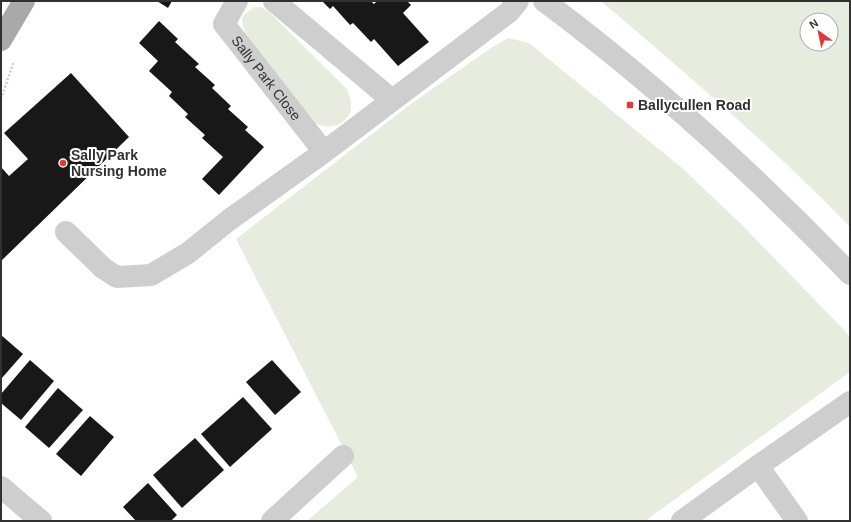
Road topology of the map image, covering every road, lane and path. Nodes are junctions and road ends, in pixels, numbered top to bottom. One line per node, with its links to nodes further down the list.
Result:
1 (24, 1): 6 (main road)
2 (237, 1): 8 (street, Sally Park Close)
3 (274, 1): 7 (street)
4 (518, 1): 7 (street)
5 (544, 1): 10 (street)
6 (1, 40)
7 (392, 100): 8 (street)
8 (324, 152): 9 (street)
9 (66, 232)
10 (850, 274)
11 (850, 402): 13 (street)
12 (343, 456): 16 (street)
13 (758, 466): 17 (street); 18 (street)
14 (1, 487): 15 (street)
15 (41, 521)
16 (272, 521)
17 (682, 521)
18 (798, 521)

